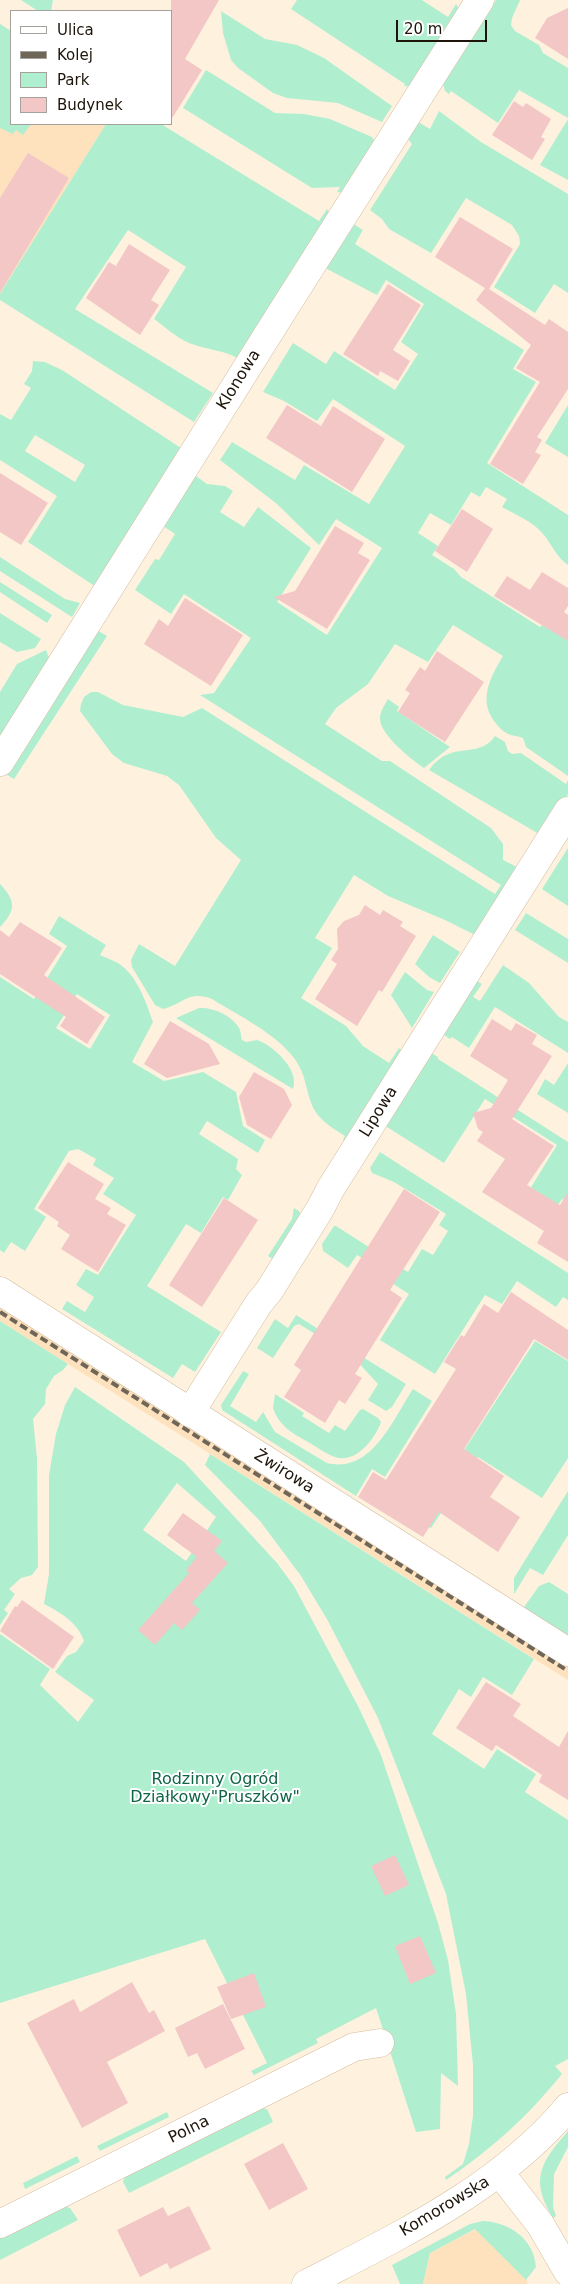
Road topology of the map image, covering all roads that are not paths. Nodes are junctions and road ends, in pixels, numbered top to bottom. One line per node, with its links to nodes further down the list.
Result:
1 (480, 0): 2 (street, Klonowa)
2 (0, 762)
3 (568, 811): 5 (street, Lipowa)
4 (0, 1291): 5 (street, Żwirowa)
5 (190, 1413): 6 (street, Żwirowa)
6 (568, 1652)
7 (380, 2043): 10 (street, Polna)
8 (568, 2108): 9 (street, Komorowska)
9 (500, 2173): 11 (street); 12 (street, Komorowska)
10 (0, 2224)
11 (568, 2272): 13 (street)
12 (306, 2284)
13 (551, 2284)

